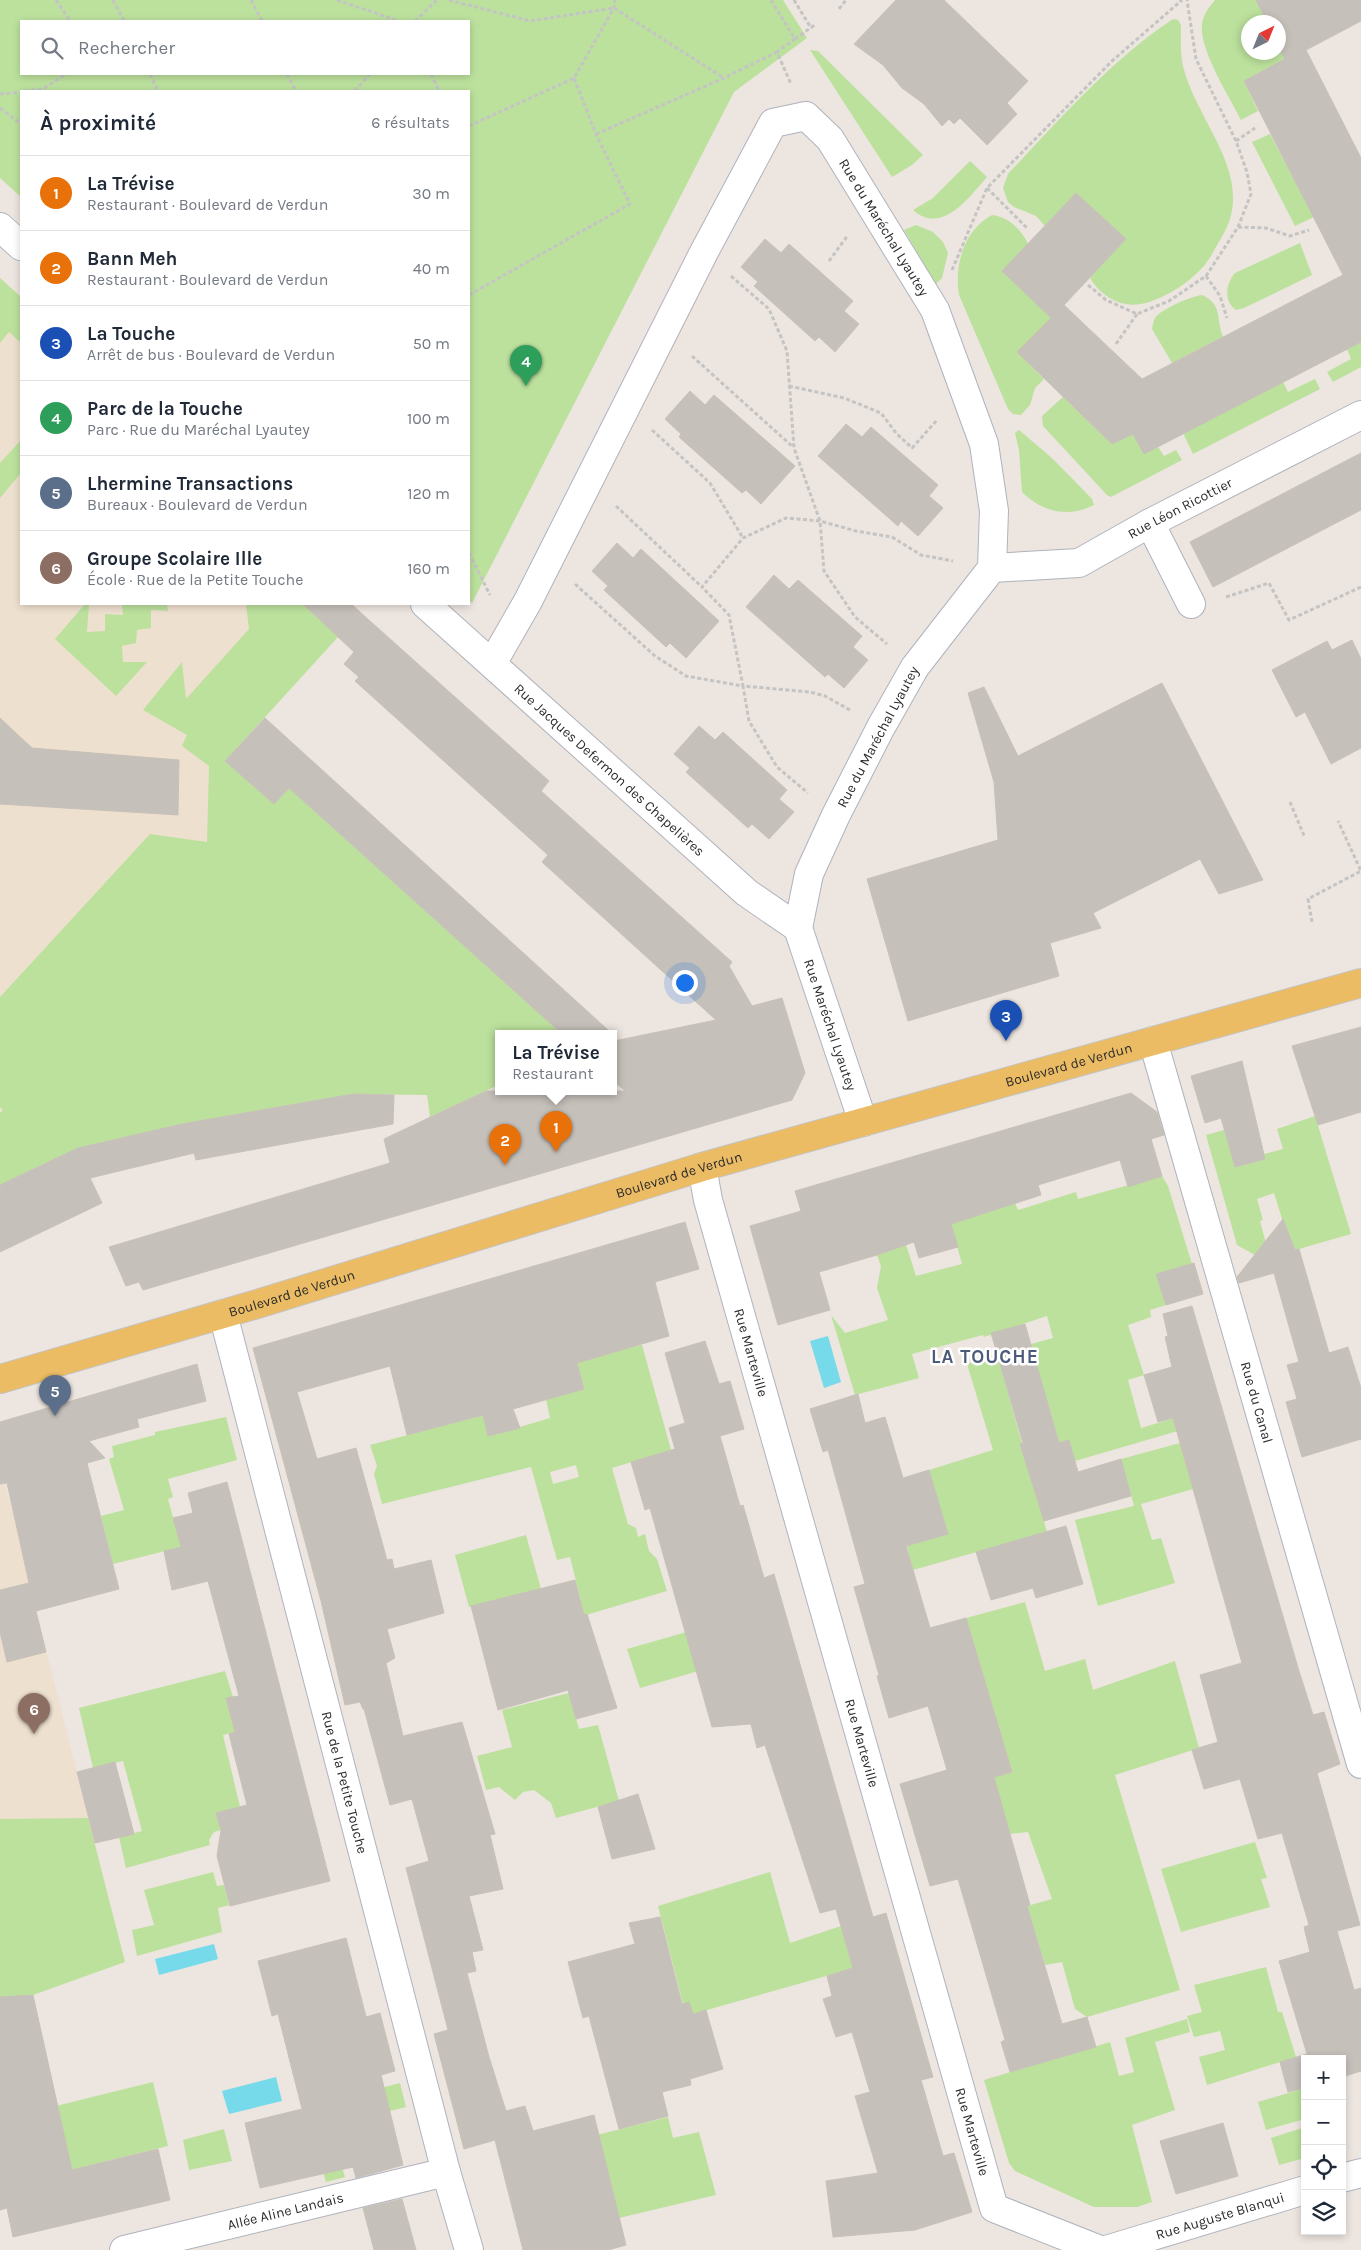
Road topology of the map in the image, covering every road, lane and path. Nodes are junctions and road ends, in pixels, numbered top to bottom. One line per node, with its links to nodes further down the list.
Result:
1 (56, 0): 15 (path)
2 (113, 0): 16 (path)
3 (252, 0): 17 (path)
4 (337, 0): 18 (path)
5 (437, 0): 19 (path)
6 (449, 0): 13 (path)
7 (615, 0): 13 (path)
8 (771, 0): 22 (path)
9 (794, 0): 21 (path)
10 (846, 0): 14 (path)
11 (1182, 0): 45 (path)
12 (1187, 0): 44 (path)
13 (614, 8): 29 (path); 30 (path)
14 (839, 9)
15 (69, 20)
16 (123, 20)
17 (262, 20)
18 (396, 20)
19 (417, 20)
20 (816, 24): 21 (path)
21 (811, 28): 22 (path)
22 (795, 39): 23 (path)
23 (777, 52): 30 (path); 39 (path)
24 (64, 75): 31 (path)
25 (150, 75): 32 (path)
26 (288, 75): 33 (path)
27 (369, 75): 34 (path)
28 (431, 75): 35 (path)
29 (574, 78): 41 (path); 43 (path)
30 (724, 78): 43 (path)
31 (33, 90)
32 (158, 90)
33 (295, 90)
34 (356, 90)
35 (438, 90)
36 (20, 91): 37 (path)
37 (0, 94)
38 (0, 108): 40 (path)
39 (806, 116): 51 (street); 55 (street, Rue du Maréchal Lyautey)
40 (20, 123)
41 (470, 126)
42 (1255, 128): 44 (path)
43 (596, 134): 54 (path)
44 (1236, 141): 47 (path)
45 (987, 188): 48 (path); 55 (path)
46 (0, 227): 50 (street)
47 (1238, 227): 49 (path); 52 (path)
48 (1028, 228)
49 (1309, 230)
50 (20, 245)
51 (704, 252): 58 (street); 60 (path)
52 (1206, 276): 56 (path); 57 (path)
53 (1088, 285): 56 (path)
54 (470, 294)
55 (935, 310): 70 (street, Rue du Maréchal Lyautey)
56 (1137, 314): 59 (path)
57 (1227, 318)
58 (665, 331): 61 (street); 63 (path)
59 (1116, 344)
60 (789, 386): 63 (path); 64 (path)
61 (626, 406): 65 (street); 68 (path)
62 (1361, 415): 67 (street, Rue Léon Ricottier)
63 (794, 448): 66 (path)
64 (912, 448)
65 (589, 480): 69 (street); 72 (path)
66 (820, 521): 68 (path); 70 (path); 77 (path)
67 (1150, 523): 70 (street, Rue Léon Ricottier); 74 (street)
68 (743, 538): 72 (path)
69 (548, 560): 76 (street); 78 (path)
70 (992, 568): 77 (street, Rue du Maréchal Lyautey)
71 (1361, 586): 73 (path)
72 (702, 587): 78 (path)
73 (1222, 599)
74 (1191, 604)
75 (427, 605): 76 (street, Rue Jacques Defermon des Chapelières)
76 (493, 662): 86 (street, Rue Jacques Defermon des Chapelières)
77 (914, 667): 79 (street, Rue du Maréchal Lyautey)
78 (742, 686): 79 (path); 81 (path)
79 (881, 727): 81 (street, Rue du Maréchal Lyautey)
80 (1290, 802): 83 (path)
81 (836, 815): 86 (street, Rue du Maréchal Lyautey)
82 (1338, 821): 84 (path)
83 (1305, 838)
84 (1361, 871): 85 (path)
85 (1312, 922)
86 (798, 928): 89 (street, Rue Maréchal Lyautey)
87 (1361, 983): 88 (main road, Boulevard de Verdun)
88 (1153, 1041): 89 (main road, Boulevard de Verdun); 93 (street, Rue du Canal)
89 (863, 1122): 90 (main road, Boulevard de Verdun)
90 (702, 1167): 91 (main road, Boulevard de Verdun); 100 (street, Rue Marteville)
91 (223, 1314): 92 (main road, Boulevard de Verdun); 94 (street, Rue de la Petite Touche)
92 (0, 1379)
93 (1361, 1764)
94 (446, 2172): 98 (street, Allée Aline Landais); 99 (street, Rue de la Petite Touche)
95 (1361, 2172): 96 (street)
96 (1346, 2177)
97 (1301, 2191): 101 (street, Rue Auguste Blanqui)
98 (124, 2250)
99 (469, 2250)
100 (1100, 2250)
101 (1106, 2250)

